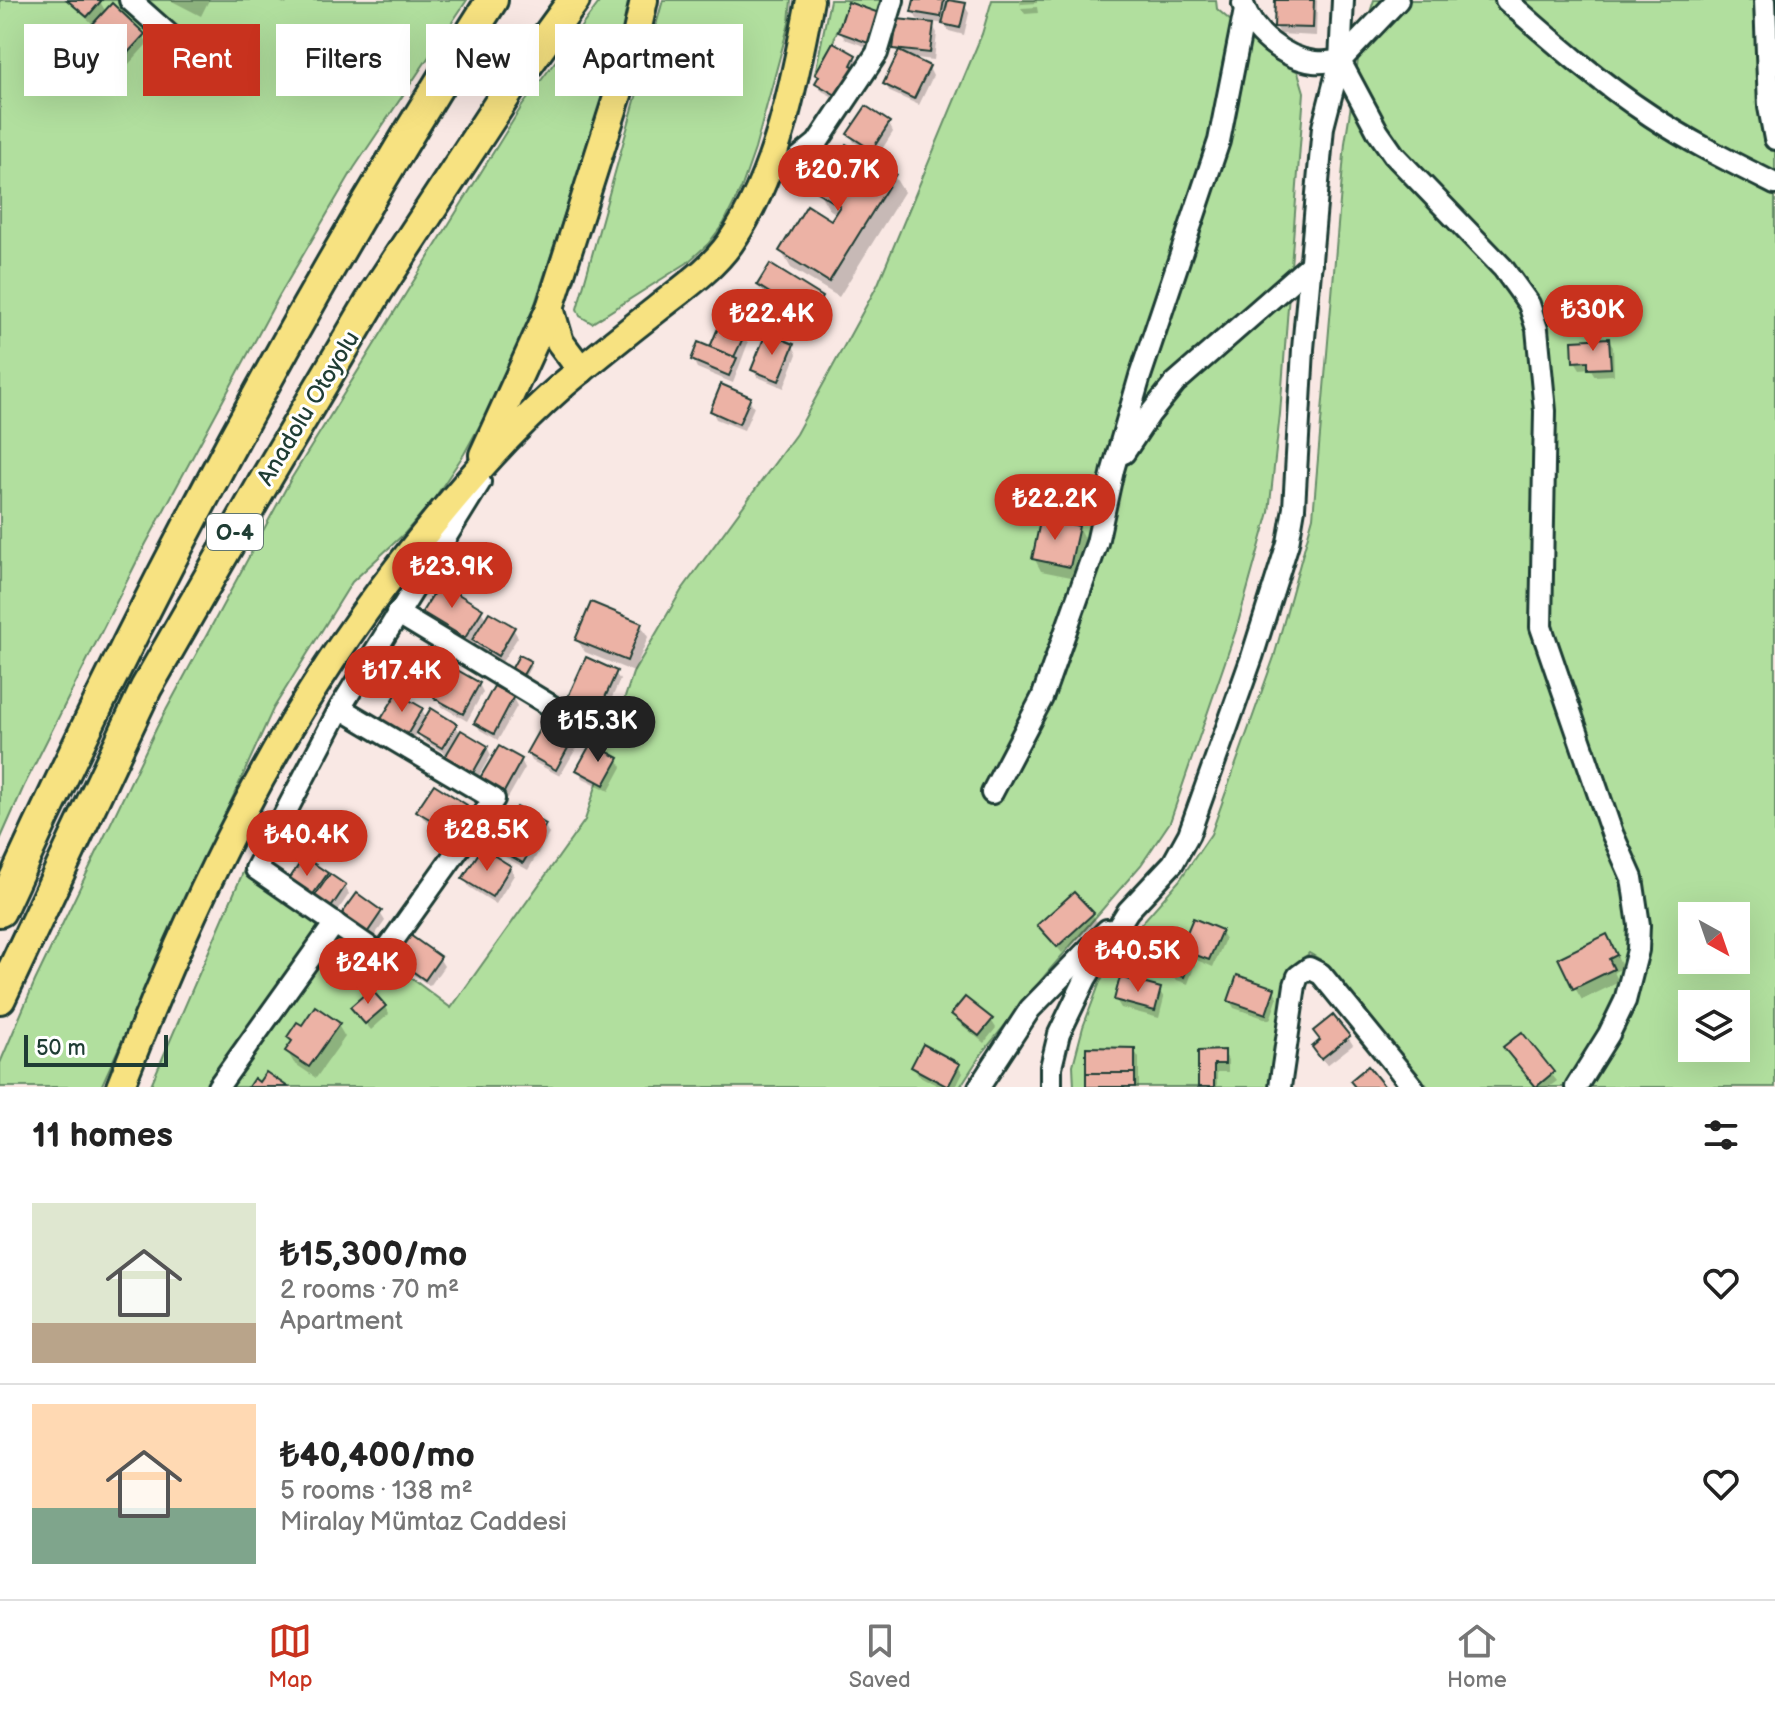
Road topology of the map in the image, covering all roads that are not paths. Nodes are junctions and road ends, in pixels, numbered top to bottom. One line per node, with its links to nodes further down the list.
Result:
1 (130, 0): 12 (street)
2 (492, 0): 27 (highway, Anadolu Otoyolu / O-4)
3 (574, 0): 30 (highway, Anadolu Otoyolu / O-4)
4 (644, 0): 18 (main road)
5 (810, 0): 15 (main road)
6 (893, 0): 15 (street)
7 (1343, 0): 13 (street)
8 (1398, 0): 13 (street)
9 (1506, 0): 16 (street)
10 (1765, 0): 14 (street)
11 (1244, 5): 13 (street); 21 (street)
12 (157, 24)
13 (1340, 61): 17 (street); 37 (street)
14 (1775, 139)
15 (766, 172): 19 (main road)
16 (1775, 184)
17 (1311, 264): 21 (street); 28 (street)
18 (550, 308): 19 (main road); 22 (main road)
19 (581, 370): 20 (main road)
20 (504, 444): 22 (main road); 23 (street)
21 (1113, 470): 26 (street)
22 (471, 480): 31 (main road)
23 (397, 613): 24 (street); 25 (street)
24 (340, 708): 29 (street); 29 (street)
25 (576, 721)
26 (992, 793)
27 (0, 911)
28 (1128, 911): 33 (street); 34 (street)
29 (335, 923): 32 (street)
30 (0, 998)
31 (120, 1087)
32 (218, 1087)
33 (979, 1087)
34 (1051, 1087)
35 (1280, 1087): 36 (street)
36 (1413, 1087)
37 (1576, 1087)

